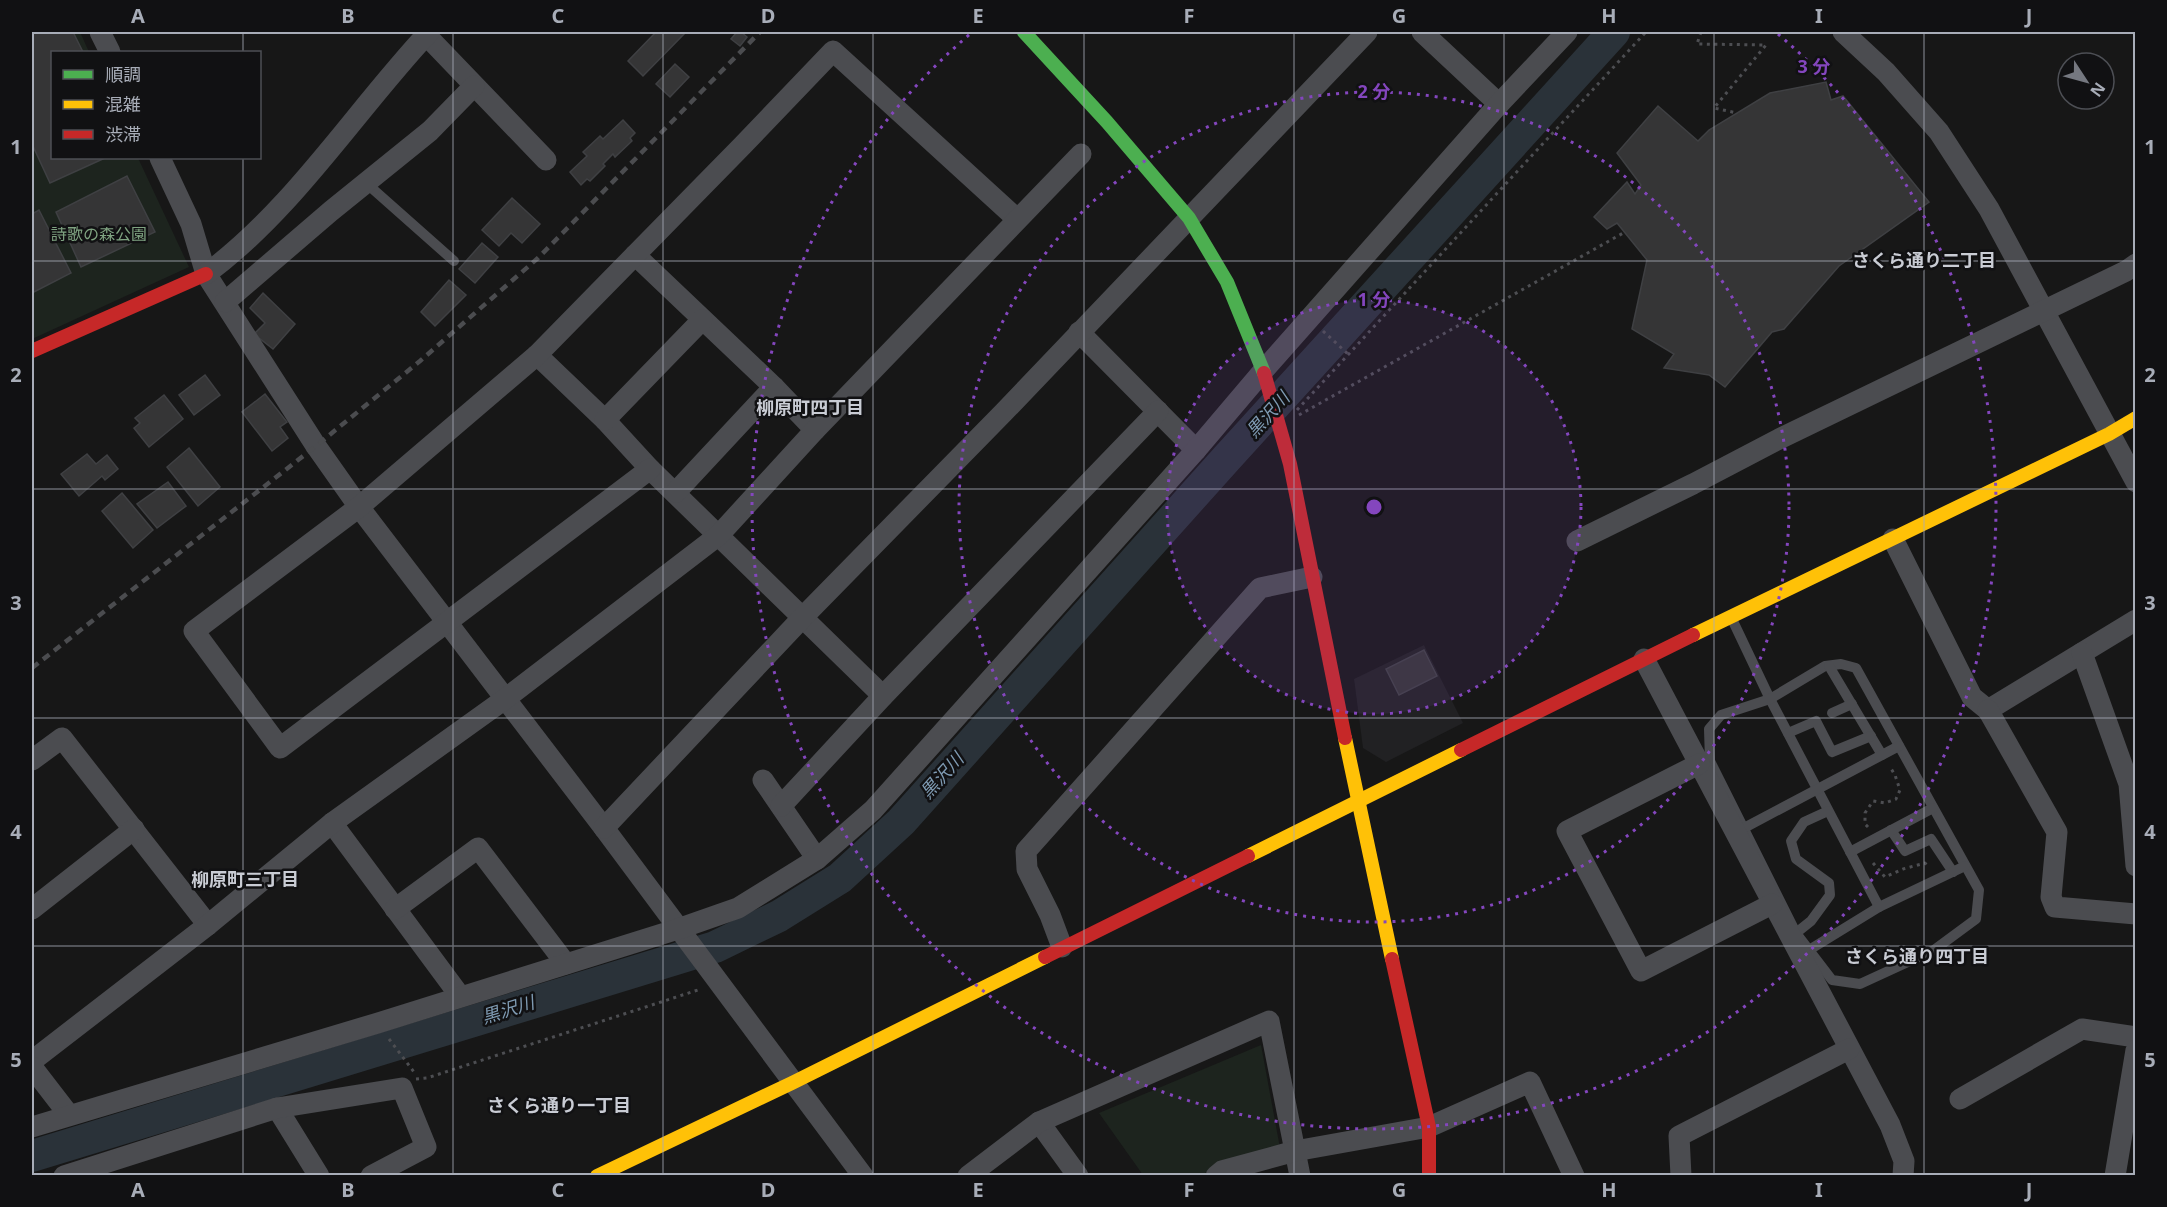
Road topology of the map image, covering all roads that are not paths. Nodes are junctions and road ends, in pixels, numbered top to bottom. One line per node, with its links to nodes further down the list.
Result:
1 (100, 32): 8 (street)
2 (1024, 32): 15 (street)
3 (1367, 32): 15 (street)
4 (1422, 32): 10 (street)
5 (1567, 32): 10 (street)
6 (427, 33): 9 (street); 20 (street)
7 (1852, 35): 22 (street)
8 (110, 51)
9 (474, 86): 13 (street); 14 (street)
10 (1499, 105): 27 (street)
11 (1081, 154): 16 (street)
12 (160, 159): 20 (street)
13 (546, 160)
14 (366, 183): 18 (lane); 21 (street)
15 (1189, 218): 24 (street); 27 (street)
16 (1017, 219): 17 (street); 32 (street)
17 (635, 255): 23 (street); 26 (street)
18 (453, 261)
19 (2136, 264): 22 (street)
20 (206, 274): 21 (street); 25 (street)
21 (225, 302): 38 (street)
22 (2043, 311): 33 (street); 41 (street)
23 (702, 320): 28 (street); 31 (street)
24 (1079, 332): 29 (street); 43 (street)
25 (32, 351)
26 (537, 355): 31 (street); 38 (street)
27 (1265, 376): 34 (street); 42 (street)
28 (774, 387): 32 (street); 37 (street)
29 (1158, 411): 34 (street); 50 (street)
30 (2136, 418): 33 (street)
31 (605, 420): 35 (street)
32 (815, 430): 39 (street)
33 (2109, 434): 36 (street); 40 (street)
34 (1196, 450): 74 (street)
35 (650, 468): 37 (street); 46 (street)
36 (2136, 482)
37 (676, 492): 39 (street)
38 (359, 507): 46 (street); 46 (street)
39 (719, 535): 43 (street); 51 (street)
40 (1893, 539): 44 (street); 54 (street)
41 (1577, 541)
42 (1312, 577): 64 (street); 86 (street)
43 (803, 617): 50 (street); 69 (street)
44 (1731, 617): 48 (street); 52 (lane)
45 (2136, 620): 47 (street)
46 (445, 621): 51 (street)
47 (2082, 653): 54 (street); 76 (street)
48 (1644, 659): 61 (street); 64 (street)
49 (1829, 666): 52 (lane); 53 (lane); 58 (lane)
50 (883, 696): 65 (street)
51 (505, 699): 68 (street); 69 (street)
52 (1770, 699): 56 (lane); 70 (lane)
53 (1852, 704): 55 (lane); 57 (lane)
54 (1988, 710): 82 (street)
55 (1832, 713)
56 (1788, 734): 57 (lane); 63 (lane)
57 (1871, 736): 59 (lane)
58 (1899, 746): 59 (lane); 66 (lane)
59 (1882, 755): 63 (lane)
60 (32, 760): 71 (street)
61 (1699, 764): 78 (street); 78 (street)
62 (763, 780): 65 (street)
63 (1817, 789): 67 (lane); 70 (lane)
64 (1358, 803): 86 (street); 101 (street)
65 (781, 806): 74 (street)
66 (1934, 808): 72 (lane); 75 (lane)
67 (1828, 811): 73 (lane); 85 (lane)
68 (332, 823): 81 (street); 83 (street)
69 (604, 828): 84 (street)
70 (1743, 828): 85 (lane)
71 (134, 829): 80 (street); 83 (street)
72 (1891, 830): 73 (lane); 77 (lane)
73 (1850, 852): 79 (lane)
74 (817, 859): 84 (street)
75 (1965, 866): 77 (lane); 87 (lane)
76 (2136, 866)
77 (1953, 872): 79 (lane)
78 (1772, 903): 91 (street)
79 (1879, 907): 87 (lane)
80 (32, 909)
81 (394, 909): 88 (street); 89 (street)
82 (2136, 914)
83 (208, 925): 93 (street)
84 (681, 933): 88 (street); 95 (street)
85 (1796, 933): 87 (lane)
86 (1062, 947): 95 (street)
87 (1809, 950)
88 (566, 964): 89 (street)
89 (460, 996): 98 (street)
90 (2136, 1037): 96 (street)
91 (1849, 1049): 114 (street); 115 (street)
92 (2136, 1050): 116 (street)
93 (32, 1061)
94 (32, 1067): 98 (street)
95 (792, 1083): 103 (street); 107 (street)
96 (1960, 1099)
97 (277, 1108): 104 (street); 105 (street); 106 (street)
98 (69, 1115): 100 (street)
99 (1039, 1122): 102 (street); 108 (street); 109 (street)
100 (32, 1127)
101 (1429, 1127): 102 (street); 112 (street); 113 (street)
102 (1295, 1151): 110 (street); 111 (street)
103 (603, 1174)
104 (64, 1176)
105 (319, 1176)
106 (371, 1176)
107 (863, 1176)
108 (968, 1176)
109 (1078, 1176)
110 (1216, 1176)
111 (1300, 1176)
112 (1429, 1176)
113 (1574, 1176)
114 (1682, 1176)
115 (1903, 1176)
116 (2115, 1176)

